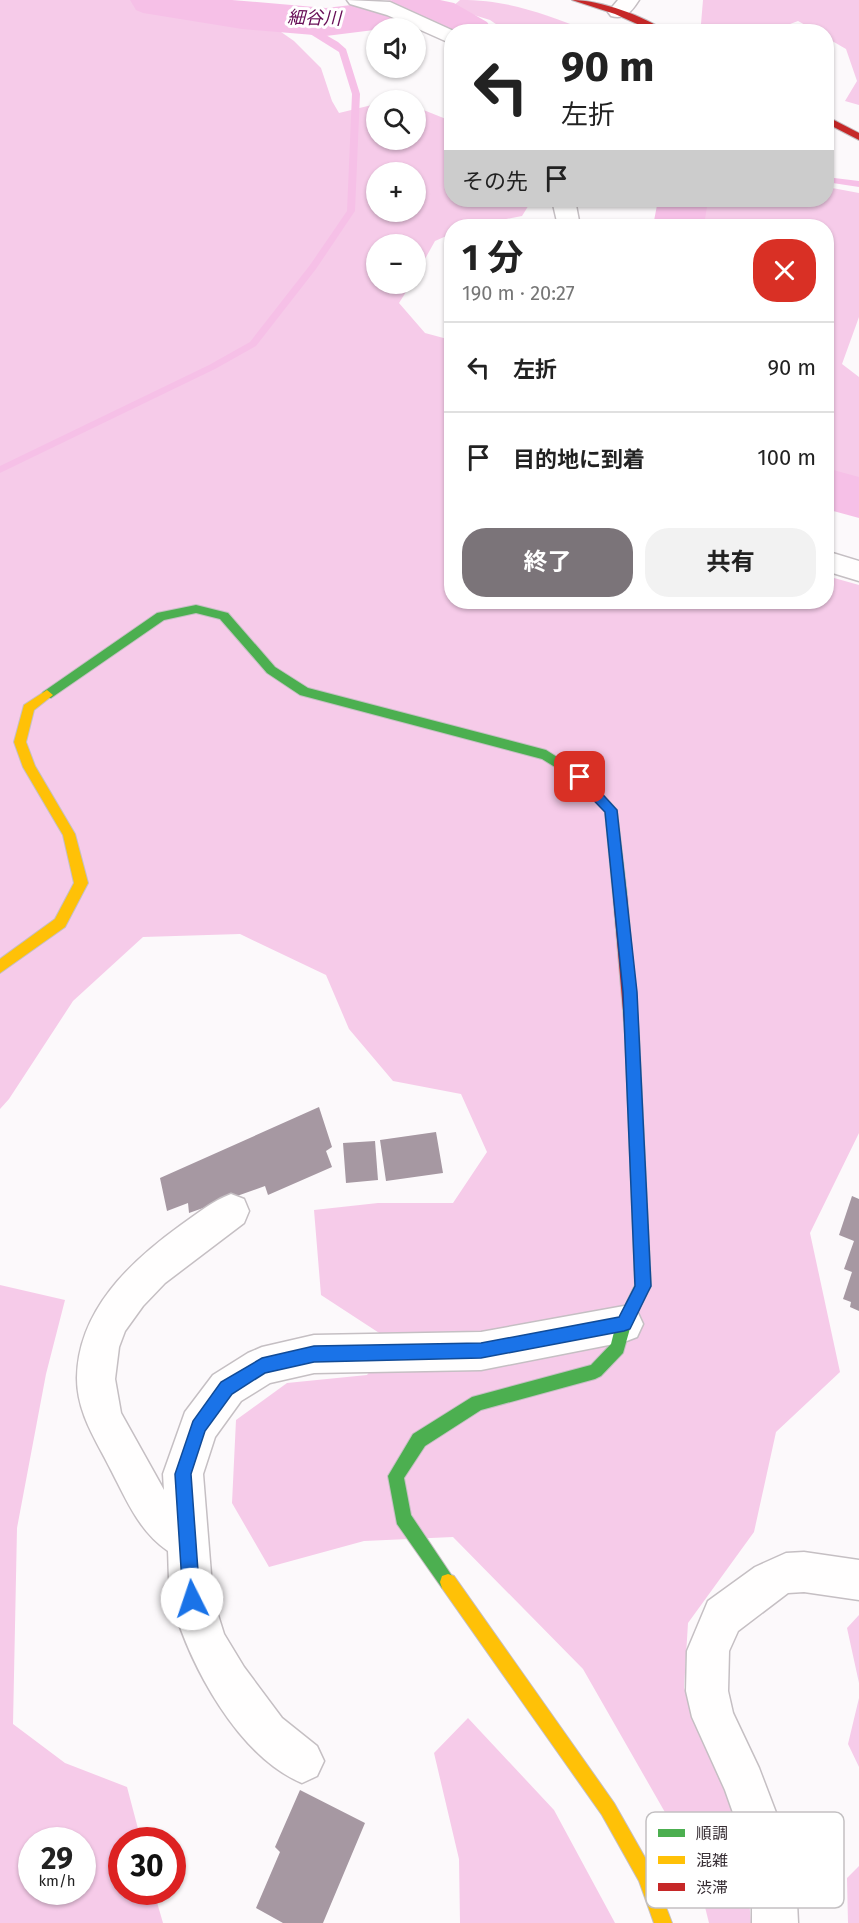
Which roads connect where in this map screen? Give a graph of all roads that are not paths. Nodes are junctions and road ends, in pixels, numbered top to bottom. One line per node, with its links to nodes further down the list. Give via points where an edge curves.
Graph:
1 (357, 0): 5 (street, via 386,6)
2 (576, 0): 3 (street)
3 (624, 6): 4 (street)
4 (651, 24)
5 (444, 33)
6 (834, 122): 7 (street)
7 (859, 136)
8 (834, 563): 9 (street)
9 (859, 571)
10 (0, 967): 12 (street, via 60,923 81,883 69,834 28,767 20,742 28,708 161,616 196,609 224,616 271,670 304,692 546,755 580,777 611,810 630,992 643,1286)
11 (231, 1211): 13 (street, via 164,1259 124,1299 105,1327 96,1358 95,1386 102,1416 155,1514)
12 (624, 1323): 13 (street, via 481,1351 314,1354 262,1366 227,1388 199,1426 183,1474); 17 (street, via 618,1348 595,1371 478,1403 419,1440 396,1476 403,1518 608,1809)
13 (188, 1540): 15 (street, via 192,1599 207,1644 228,1682 267,1733)
14 (859, 1580): 16 (street, via 786,1573 723,1616 708,1651 707,1691 713,1717)
15 (302, 1761)
16 (754, 1812)
17 (646, 1876)
18 (658, 1908): 20 (street)
19 (775, 1908): 21 (street)
20 (663, 1923)
21 (775, 1923)

